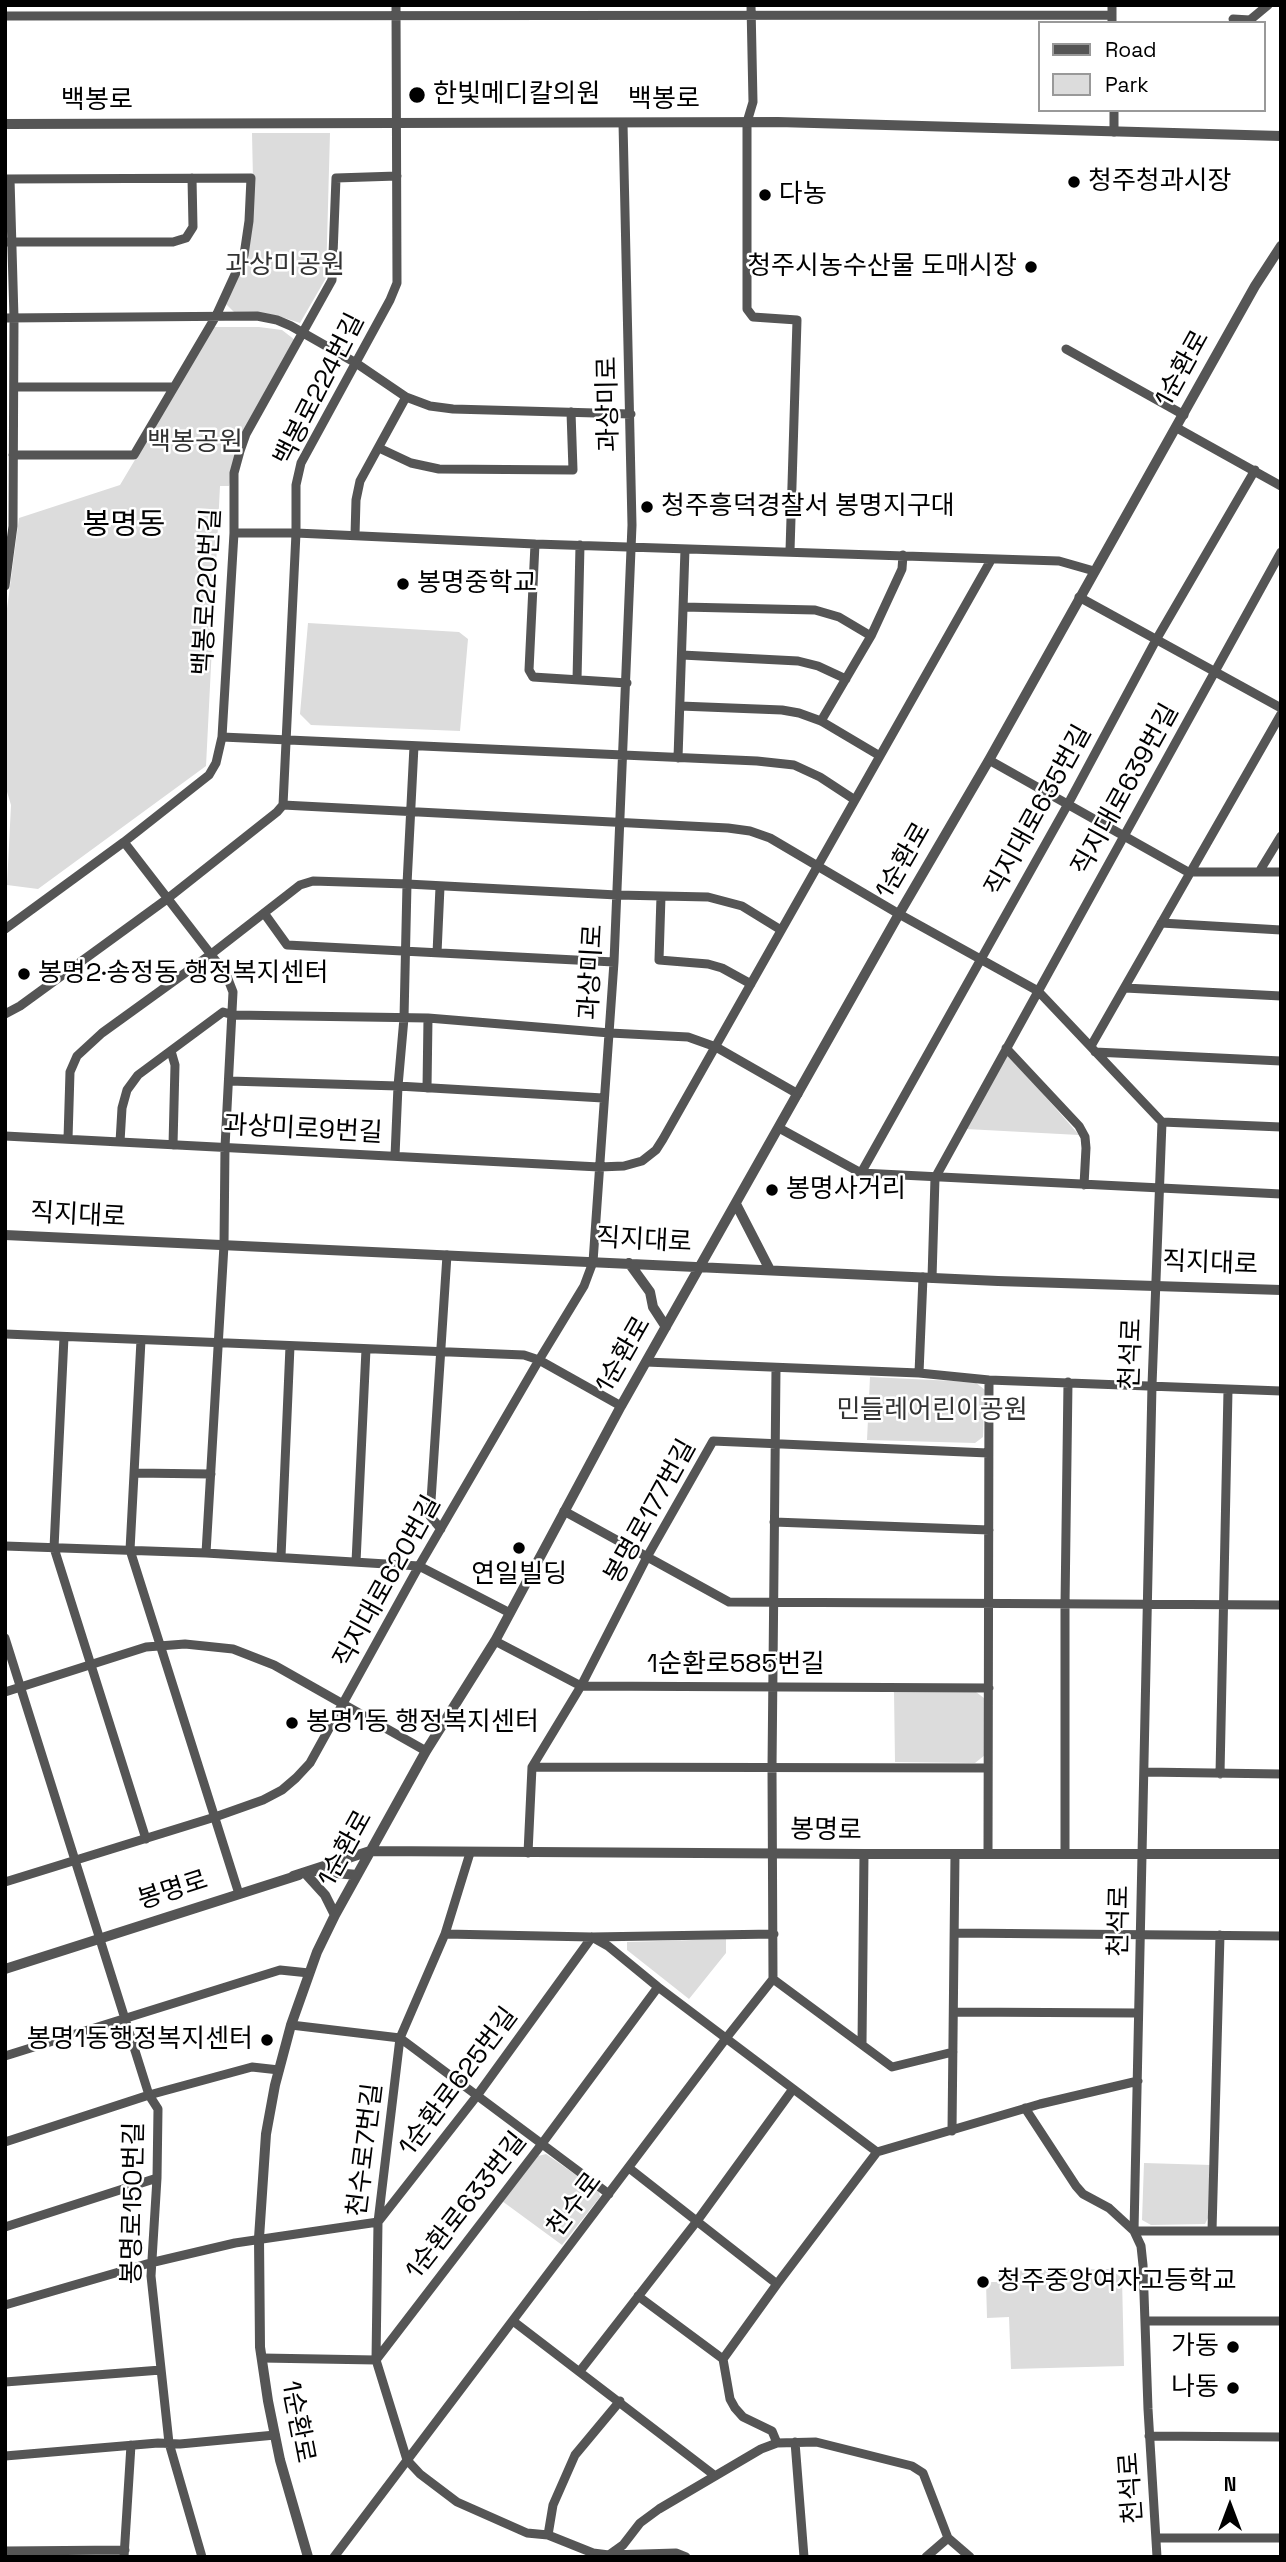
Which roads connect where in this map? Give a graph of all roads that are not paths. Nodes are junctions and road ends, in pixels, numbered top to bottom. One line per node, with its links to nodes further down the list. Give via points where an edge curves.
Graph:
1 (1268, 5): 6 (street, via 1250,20)
2 (396, 10): 3 (street); 5 (street); 11 (street, 백봉로224번길)
3 (751, 10): 4 (street); 8 (street, via 753,102)
4 (1112, 14)
5 (5, 16)
6 (1233, 19)
7 (1114, 112): 12 (street)
8 (747, 122): 9 (street, 백봉로); 12 (street, 백봉로); 43 (street, via 747,309 753,317 797,320)
9 (623, 123): 11 (street, 백봉로); 28 (street, 과상미로)
10 (5, 124): 11 (street, 백봉로)
11 (397, 124): 14 (street, 백봉로224번길)
12 (1114, 132): 13 (street, 백봉로)
13 (1281, 136)
14 (397, 176): 21 (street, 백봉로220번길, via 336,178 332,280); 23 (street, 백봉로224번길, via 397,283)
15 (192, 178): 16 (street); 17 (street, via 192,227 186,238 173,242); 19 (street, via 251,178 244,255)
16 (8, 179): 17 (street)
17 (8, 242): 20 (street)
18 (1281, 246): 29 (street, 1순환로)
19 (216, 316): 20 (street); 21 (street, via 257,316); 25 (street)
20 (9, 318): 24 (street)
21 (304, 333): 23 (street); 36 (street, 백봉로220번길, via 240,450 234,473)
22 (1066, 349): 29 (street)
23 (356, 363): 26 (street); 37 (street, 백봉로224번길, via 301,463)
24 (13, 387): 25 (street); 32 (street)
25 (173, 387): 32 (street, via 134,455)
26 (406, 397): 27 (street, via 453,409); 31 (street)
27 (571, 412): 28 (street); 31 (street, via 573,470 439,469 411,463)
28 (631, 414): 41 (street, 과상미로)
29 (1184, 415): 30 (street, 1순환로)
30 (1177, 428): 33 (street); 47 (street, 1순환로)
31 (379, 448): 38 (street, via 360,481)
32 (13, 455): 35 (street)
33 (1255, 470): 34 (street); 52 (street, 직지대로635번길)
34 (1281, 485)
35 (9, 527): 48 (street)
36 (234, 533): 37 (street); 62 (street, 백봉로220번길)
37 (296, 533): 38 (street); 63 (street, 백봉로224번길)
38 (355, 535): 39 (street)
39 (535, 544): 40 (street); 56 (street, via 529,670 533,677)
40 (580, 545): 41 (street); 56 (street)
41 (631, 546): 42 (street); 57 (street, 과상미로)
42 (685, 549): 43 (street); 50 (street)
43 (790, 551): 45 (street)
44 (1281, 552): 54 (street, 직지대로639번길)
45 (903, 555): 46 (street); 51 (street, via 902,569)
46 (991, 559): 47 (street, via 1059,561); 66 (street, 과상미로9번길)
47 (1094, 571): 49 (street, 1순환로)
48 (5, 586)
49 (1079, 597): 52 (street); 68 (street, 1순환로)
50 (683, 607): 51 (street, via 816,610 839,617); 53 (street)
51 (871, 636): 55 (street)
52 (1156, 640): 54 (street); 70 (street, 직지대로635번길)
53 (681, 655): 55 (street, via 798,661); 58 (street)
54 (1216, 673): 59 (street); 75 (street, 직지대로639번길)
55 (846, 679): 61 (street)
56 (576, 680): 57 (street)
57 (627, 683): 65 (street, 과상미로)
58 (680, 706): 61 (street, via 782,710); 67 (street)
59 (1281, 708)
60 (1281, 714): 78 (street)
61 (821, 721): 66 (street)
62 (222, 737): 63 (street); 76 (street, 백봉로220번길, via 209,775)
63 (286, 740): 64 (street); 71 (street, 백봉로224번길)
64 (414, 746): 65 (street); 72 (street)
65 (624, 755): 67 (street); 73 (street, 과상미로)
66 (880, 756): 69 (street, 과상미로9번길)
67 (678, 758): 69 (street, via 794,765)
68 (989, 760): 70 (street); 87 (street, 1순환로)
69 (855, 800): 77 (street, 과상미로9번길)
70 (1068, 804): 75 (street); 95 (street, 직지대로635번길)
71 (283, 805): 72 (street); 85 (street)
72 (411, 812): 73 (street); 81 (street)
73 (622, 823): 77 (street, via 750,831); 83 (street, 과상미로)
74 (1281, 836): 79 (street)
75 (1124, 837): 78 (street); 99 (street, 직지대로639번길)
76 (124, 842): 85 (street); 89 (street, 백봉로220번길)
77 (818, 866): 87 (street); 90 (street, 과상미로9번길)
78 (1188, 872): 79 (street); 88 (street)
79 (1259, 872): 80 (street)
80 (1281, 872)
81 (407, 884): 82 (street); 86 (street, via 313,881 300,885); 92 (street)
82 (440, 887): 83 (street); 93 (street)
83 (618, 895): 84 (street); 96 (street, 과상미로)
84 (661, 896): 90 (street, via 725,900); 97 (street, via 659,960 708,964)
85 (167, 899): 94 (street); 101 (street)
86 (264, 913): 92 (street, via 287,945); 94 (street)
87 (899, 914): 95 (street); 114 (street, 1순환로)
88 (1161, 923): 91 (street); 98 (street)
89 (5, 929)
90 (781, 929): 97 (street, 과상미로9번길)
91 (1277, 930)
92 (405, 950): 93 (street); 103 (street)
93 (437, 953): 96 (street)
94 (210, 955): 102 (street, via 226,974 233,992); 120 (street, via 77,1056 70,1072)
95 (981, 958): 99 (street); 126 (street, 직지대로635번길)
96 (614, 962): 105 (street, 과상미로)
97 (751, 984): 106 (street, 과상미로9번길)
98 (1125, 988): 100 (street); 108 (street)
99 (1038, 992): 107 (street, 직지대로639번길); 108 (street)
100 (1281, 996)
101 (5, 1014)
102 (233, 1015): 103 (street); 109 (street, via 223,1012); 111 (street)
103 (404, 1018): 104 (street); 112 (street)
104 (428, 1018): 105 (street); 113 (street)
105 (610, 1033): 106 (street, via 688,1037); 115 (street, 과상미로)
106 (716, 1047): 114 (street); 125 (street, 과상미로9번길, via 656,1150 642,1161)
107 (1006, 1048): 127 (street, 직지대로639번길); 128 (street, via 1079,1126 1084,1137)
108 (1093, 1049): 110 (street); 116 (street)
109 (171, 1051): 121 (street, via 138,1075 127,1090); 122 (street, via 175,1065)
110 (1281, 1061)
111 (229, 1081): 112 (street); 123 (street)
112 (398, 1086): 113 (street); 124 (street)
113 (427, 1088): 115 (street)
114 (798, 1094): 118 (street, 1순환로)
115 (603, 1098): 125 (street, 과상미로)
116 (1162, 1122): 117 (street); 129 (street, 천석로)
117 (1281, 1127)
118 (779, 1128): 126 (street); 131 (street, 1순환로)
119 (5, 1136): 120 (street, 과상미로9번길)
120 (68, 1139): 121 (street, 과상미로9번길)
121 (120, 1142): 122 (street, 과상미로9번길)
122 (173, 1145): 123 (street, 과상미로9번길)
123 (225, 1147): 124 (street, 과상미로9번길); 133 (street)
124 (395, 1156): 125 (street, 과상미로9번길)
125 (599, 1167): 135 (street, 과상미로)
126 (861, 1173): 127 (street)
127 (935, 1178): 128 (street); 139 (street, 직지대로639번길)
128 (1084, 1185): 129 (street)
129 (1158, 1188): 130 (street); 140 (street, 천석로)
130 (1281, 1194)
131 (736, 1204): 137 (street, 1순환로); 138 (street)
132 (5, 1235): 133 (street, 직지대로)
133 (225, 1245): 134 (street, 직지대로); 146 (street)
134 (447, 1255): 135 (street, 직지대로); 149 (street)
135 (593, 1262): 136 (street, 직지대로); 150 (street, 직지대로620번길, via 584,1286)
136 (628, 1263): 137 (street, 직지대로); 142 (street, via 650,1292 653,1307)
137 (700, 1266): 138 (street, 직지대로); 142 (street, 1순환로)
138 (770, 1270): 139 (street, 직지대로)
139 (927, 1278): 140 (street, 직지대로); 153 (street, 직지대로639번길)
140 (1156, 1284): 141 (street, 직지대로); 156 (street, 천석로)
141 (1281, 1290)
142 (666, 1327): 151 (street, 1순환로)
143 (5, 1334): 144 (street)
144 (64, 1337): 145 (street); 169 (street)
145 (141, 1340): 146 (street); 162 (street)
146 (219, 1343): 147 (street); 163 (street)
147 (290, 1346): 148 (street); 172 (street)
148 (366, 1349): 149 (street); 174 (street)
149 (439, 1352): 150 (street, via 524,1355); 166 (street, via 430,1516)
150 (539, 1360): 159 (street); 166 (street, 직지대로620번길)
151 (646, 1362): 152 (street); 159 (street, 1순환로)
152 (776, 1368): 153 (street); 160 (street)
153 (919, 1373): 154 (street)
154 (989, 1380): 155 (street); 161 (street)
155 (1068, 1382): 156 (street); 178 (street)
156 (1152, 1385): 157 (street); 179 (street, 천석로)
157 (1228, 1390): 158 (street); 180 (street)
158 (1281, 1391)
159 (621, 1406): 164 (street, 1순환로)
160 (776, 1444): 161 (street, 봉명로177번길); 165 (street); 173 (street, 봉명로177번길, via 713,1441)
161 (988, 1453): 167 (street)
162 (134, 1473): 163 (street); 170 (street)
163 (211, 1475): 171 (street)
164 (564, 1511): 173 (street); 182 (street, 1순환로)
165 (774, 1522): 167 (street); 176 (street)
166 (441, 1529): 175 (street, 직지대로620번길)
167 (989, 1530): 177 (street)
168 (5, 1546): 169 (street)
169 (54, 1548): 170 (street); 186 (street)
170 (130, 1550): 171 (street); 185 (street)
171 (206, 1553): 172 (street)
172 (281, 1557): 174 (street)
173 (647, 1557): 176 (street, via 729,1602); 187 (street, 봉명로177번길)
174 (356, 1562): 175 (street)
175 (419, 1566): 182 (street); 192 (street, 직지대로620번길)
176 (773, 1603): 177 (street); 188 (street)
177 (990, 1605): 178 (street); 190 (street)
178 (1065, 1605): 179 (street); 209 (street)
179 (1149, 1605): 180 (street); 197 (street, 천석로)
180 (1225, 1605): 181 (street); 198 (street)
181 (1281, 1605)
182 (510, 1613): 184 (street, 1순환로)
183 (5, 1638): 189 (street, 봉명로150번길)
184 (495, 1641): 187 (street, 1순환로585번길); 193 (street, 1순환로)
185 (160, 1647): 186 (street); 192 (street, via 185,1644 253,1655); 200 (street)
186 (90, 1665): 189 (street); 201 (street)
187 (581, 1686): 188 (street, 1순환로585번길); 194 (street, 봉명로177번길)
188 (773, 1686): 190 (street, 1순환로585번길); 195 (street)
189 (21, 1688): 191 (street); 212 (street, 봉명로150번길)
190 (989, 1688): 196 (street)
191 (5, 1692)
192 (344, 1704): 193 (street); 200 (street, 직지대로620번길, via 296,1779 263,1800)
193 (426, 1751): 202 (street, 1순환로)
194 (533, 1767): 195 (street); 204 (street, 봉명로177번길)
195 (772, 1768): 196 (street); 205 (street)
196 (988, 1768): 208 (street)
197 (1144, 1772): 198 (street); 211 (street, 천석로)
198 (1220, 1774): 199 (street)
199 (1281, 1774)
200 (215, 1817): 201 (street, 직지대로620번길); 217 (street)
201 (146, 1839): 212 (street, 직지대로620번길)
202 (370, 1851): 203 (street, 봉명로); 214 (street, 1순환로); 215 (street, 봉명로)
203 (470, 1853): 204 (street, 봉명로); 220 (street, 천수로7번길)
204 (528, 1853): 205 (street, 봉명로)
205 (772, 1853): 206 (street, 봉명로); 221 (street)
206 (864, 1854): 207 (street, 봉명로); 237 (street)
207 (955, 1854): 208 (street, 봉명로); 219 (street)
208 (988, 1854): 209 (street, 봉명로)
209 (1065, 1854): 211 (street, 봉명로)
210 (1281, 1854): 211 (street, 봉명로)
211 (1142, 1855): 222 (street, 천석로)
212 (75, 1860): 216 (street, 직지대로620번길); 226 (street, 봉명로150번길)
213 (305, 1873): 214 (street, 봉명로); 215 (street, 봉명로); 218 (street, via 328,1899)
214 (357, 1875): 218 (street, 1순환로)
215 (293, 1876): 217 (street, 봉명로)
216 (5, 1882)
217 (239, 1894): 226 (street, 봉명로)
218 (335, 1915): 228 (street, 1순환로)
219 (956, 1933): 222 (street); 231 (street)
220 (445, 1934): 225 (street); 236 (street, 천수로7번길)
221 (774, 1934): 225 (street); 229 (street)
222 (1140, 1934): 223 (street); 232 (street, 천석로)
223 (1220, 1935): 224 (street); 257 (street)
224 (1281, 1936)
225 (592, 1937): 230 (street); 244 (street, 1순환로625번길)
226 (101, 1938): 227 (street, 봉명로); 233 (street, 봉명로150번길)
227 (5, 1969)
228 (309, 1973): 233 (street, via 280,1970); 234 (street, 1순환로)
229 (773, 1979): 235 (street, 천수로); 237 (street)
230 (658, 1987): 235 (street); 248 (street, 1순환로633번길)
231 (954, 2012): 232 (street); 238 (street)
232 (1138, 2013): 241 (street, 천석로)
233 (125, 2018): 239 (street); 243 (street, 봉명로150번길)
234 (290, 2025): 236 (street); 240 (street, 1순환로)
235 (727, 2037): 242 (street); 250 (street, 천수로)
236 (400, 2038): 244 (street); 254 (street, 천수로7번길)
237 (862, 2044): 238 (street, via 892,2067)
238 (953, 2052): 246 (street)
239 (5, 2056)
240 (279, 2070): 243 (street, via 252,2067); 259 (street, 1순환로, via 266,2134)
241 (1138, 2081): 245 (street); 256 (street, 천석로)
242 (793, 2089): 249 (street); 253 (street)
243 (149, 2095): 247 (street); 251 (street, 봉명로150번길, via 158,2109)
244 (477, 2097): 248 (street); 254 (street, 1순환로625번길)
245 (1025, 2108): 246 (street); 256 (street, via 1083,2194 1109,2208)
246 (952, 2131): 249 (street)
247 (5, 2142)
248 (541, 2145): 252 (street); 269 (street, 1순환로633번길)
249 (877, 2152): 261 (street)
250 (629, 2168): 252 (street, 천수로); 253 (street)
251 (157, 2178): 255 (street); 260 (street, 봉명로150번길)
252 (609, 2193): 264 (street, 천수로)
253 (697, 2221): 261 (street); 262 (street)
254 (378, 2222): 259 (street); 269 (street, 천수로7번길)
255 (5, 2227)
256 (1134, 2231): 257 (street); 265 (street, 천석로, via 1143,2265)
257 (1212, 2231): 258 (street)
258 (1281, 2231)
259 (258, 2238): 260 (street); 267 (street, 1순환로)
260 (150, 2263): 263 (street); 270 (street, 봉명로150번길)
261 (777, 2284): 268 (street)
262 (638, 2296): 268 (street); 271 (street)
263 (5, 2305)
264 (513, 2321): 271 (street); 282 (street, 천수로)
265 (1146, 2321): 266 (street); 275 (street, 천석로)
266 (1281, 2321)
267 (262, 2358): 269 (street); 274 (street, 1순환로)
268 (723, 2359): 279 (street, via 735,2408 772,2431)
269 (376, 2360): 282 (street, 천수로7번길)
270 (161, 2370): 272 (street); 278 (street, 봉명로150번길)
271 (580, 2371): 273 (street)
272 (5, 2382)
273 (620, 2402): 283 (street); 284 (street, via 575,2455 553,2505)
274 (275, 2435): 278 (street); 292 (street, 1순환로)
275 (1149, 2436): 276 (street); 286 (street, 천석로)
276 (1281, 2437)
277 (795, 2442): 279 (street); 285 (street, via 816,2442 912,2466 923,2473); 295 (street)
278 (169, 2443): 280 (street); 291 (street, 봉명로150번길)
279 (777, 2443): 283 (street)
280 (131, 2445): 281 (street); 289 (street)
281 (5, 2456)
282 (407, 2460): 284 (street, via 457,2502 527,2533); 293 (street, 천수로)
283 (714, 2475): 290 (street, via 640,2523)
284 (548, 2535): 290 (street)
285 (948, 2538): 296 (street); 297 (street)
286 (1156, 2538): 287 (street); 298 (street, 천석로)
287 (1281, 2538)
288 (5, 2551): 289 (street)
289 (125, 2553)
290 (609, 2556): 294 (street, via 676,2553)
291 (202, 2557)
292 (308, 2557)
293 (334, 2557)
294 (686, 2557)
295 (804, 2557)
296 (926, 2557)
297 (970, 2557)
298 (1157, 2557)

